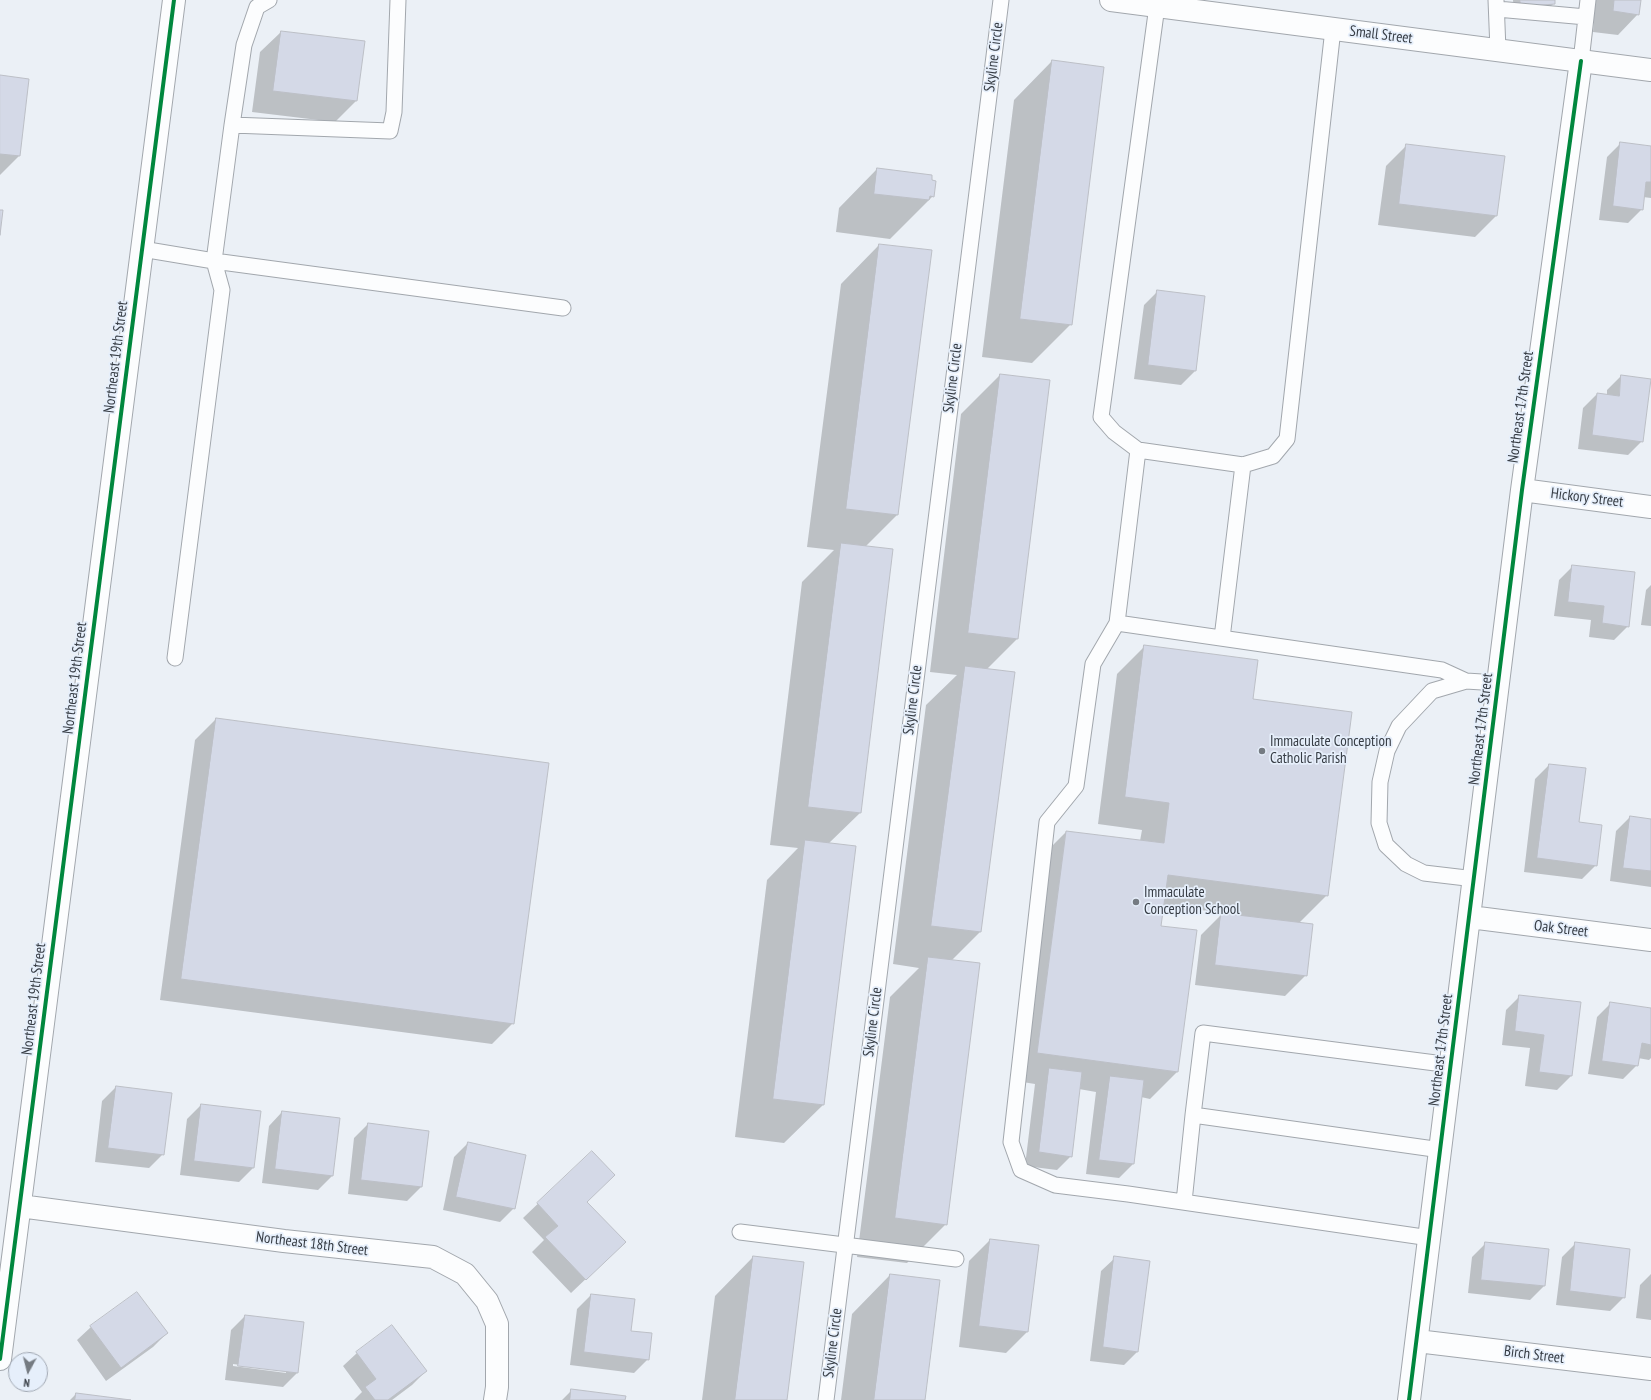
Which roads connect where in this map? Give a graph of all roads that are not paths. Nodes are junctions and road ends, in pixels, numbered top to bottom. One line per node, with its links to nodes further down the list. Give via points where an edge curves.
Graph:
1 (174, 0): 15 (street, Northeast 19th Street)
2 (269, 0): 14 (lane, via 257,7 244,44)
3 (398, 0): 14 (lane, via 394,112 390,131)
4 (1001, 0): 37 (lane, Skyline Circle)
5 (1111, 0): 8 (street, Small Street)
6 (1588, 0): 9 (lane)
7 (1497, 5): 9 (lane); 11 (lane)
8 (1157, 6): 10 (street, Small Street); 18 (lane, via 1101,416 1114,432)
9 (1586, 17): 12 (lane)
10 (1333, 29): 11 (street, Small Street); 19 (lane, via 1287,439 1273,456)
11 (1498, 50): 12 (street, Small Street)
12 (1581, 61): 13 (street, Small Street); 20 (street, Northeast 17th Street)
13 (1651, 70)
14 (232, 126): 16 (lane)
15 (142, 248): 16 (lane); 34 (street, Northeast 19th Street)
16 (214, 260): 17 (lane); 24 (lane, via 222,290)
17 (562, 308)
18 (1138, 450): 19 (lane); 22 (lane)
19 (1243, 465): 23 (lane)
20 (1522, 490): 21 (street, Hickory Street); 26 (street, Northeast 17th Street)
21 (1651, 507)
22 (1117, 623): 23 (lane); 33 (lane, via 1093,664 1076,786 1047,822 1011,1142 1020,1170 1055,1185)
23 (1222, 638): 25 (lane, via 1442,670)
24 (175, 658)
25 (1466, 681): 26 (lane); 27 (lane, via 1432,691 1399,726 1387,751 1380,782 1379,823 1386,845 1406,864 1424,873)
26 (1498, 683): 27 (street, Northeast 17th Street)
27 (1475, 879): 28 (street, Northeast 17th Street)
28 (1470, 917): 29 (street, Oak Street); 30 (street, Northeast 17th Street)
29 (1651, 940)
30 (1452, 1065): 31 (lane, via 1203,1033); 32 (street, Northeast 17th Street)
31 (1194, 1115): 32 (lane); 33 (lane)
32 (1441, 1150): 36 (street, Northeast 17th Street)
33 (1184, 1202): 36 (lane)
34 (20, 1206): 40 (street, Northeast 19th Street); 42 (street, Northeast 18th Street, via 284,1241 433,1257 465,1274 487,1301 497,1324)
35 (740, 1232): 37 (lane)
36 (1430, 1238): 39 (street, Northeast 17th Street)
37 (846, 1244): 38 (lane); 43 (lane, Skyline Circle)
38 (956, 1259)
39 (1417, 1341): 41 (street, Birch Street); 44 (street, Northeast 17th Street)
40 (0, 1359)
41 (1651, 1370)
42 (495, 1400)
43 (826, 1400)
44 (1409, 1400)

